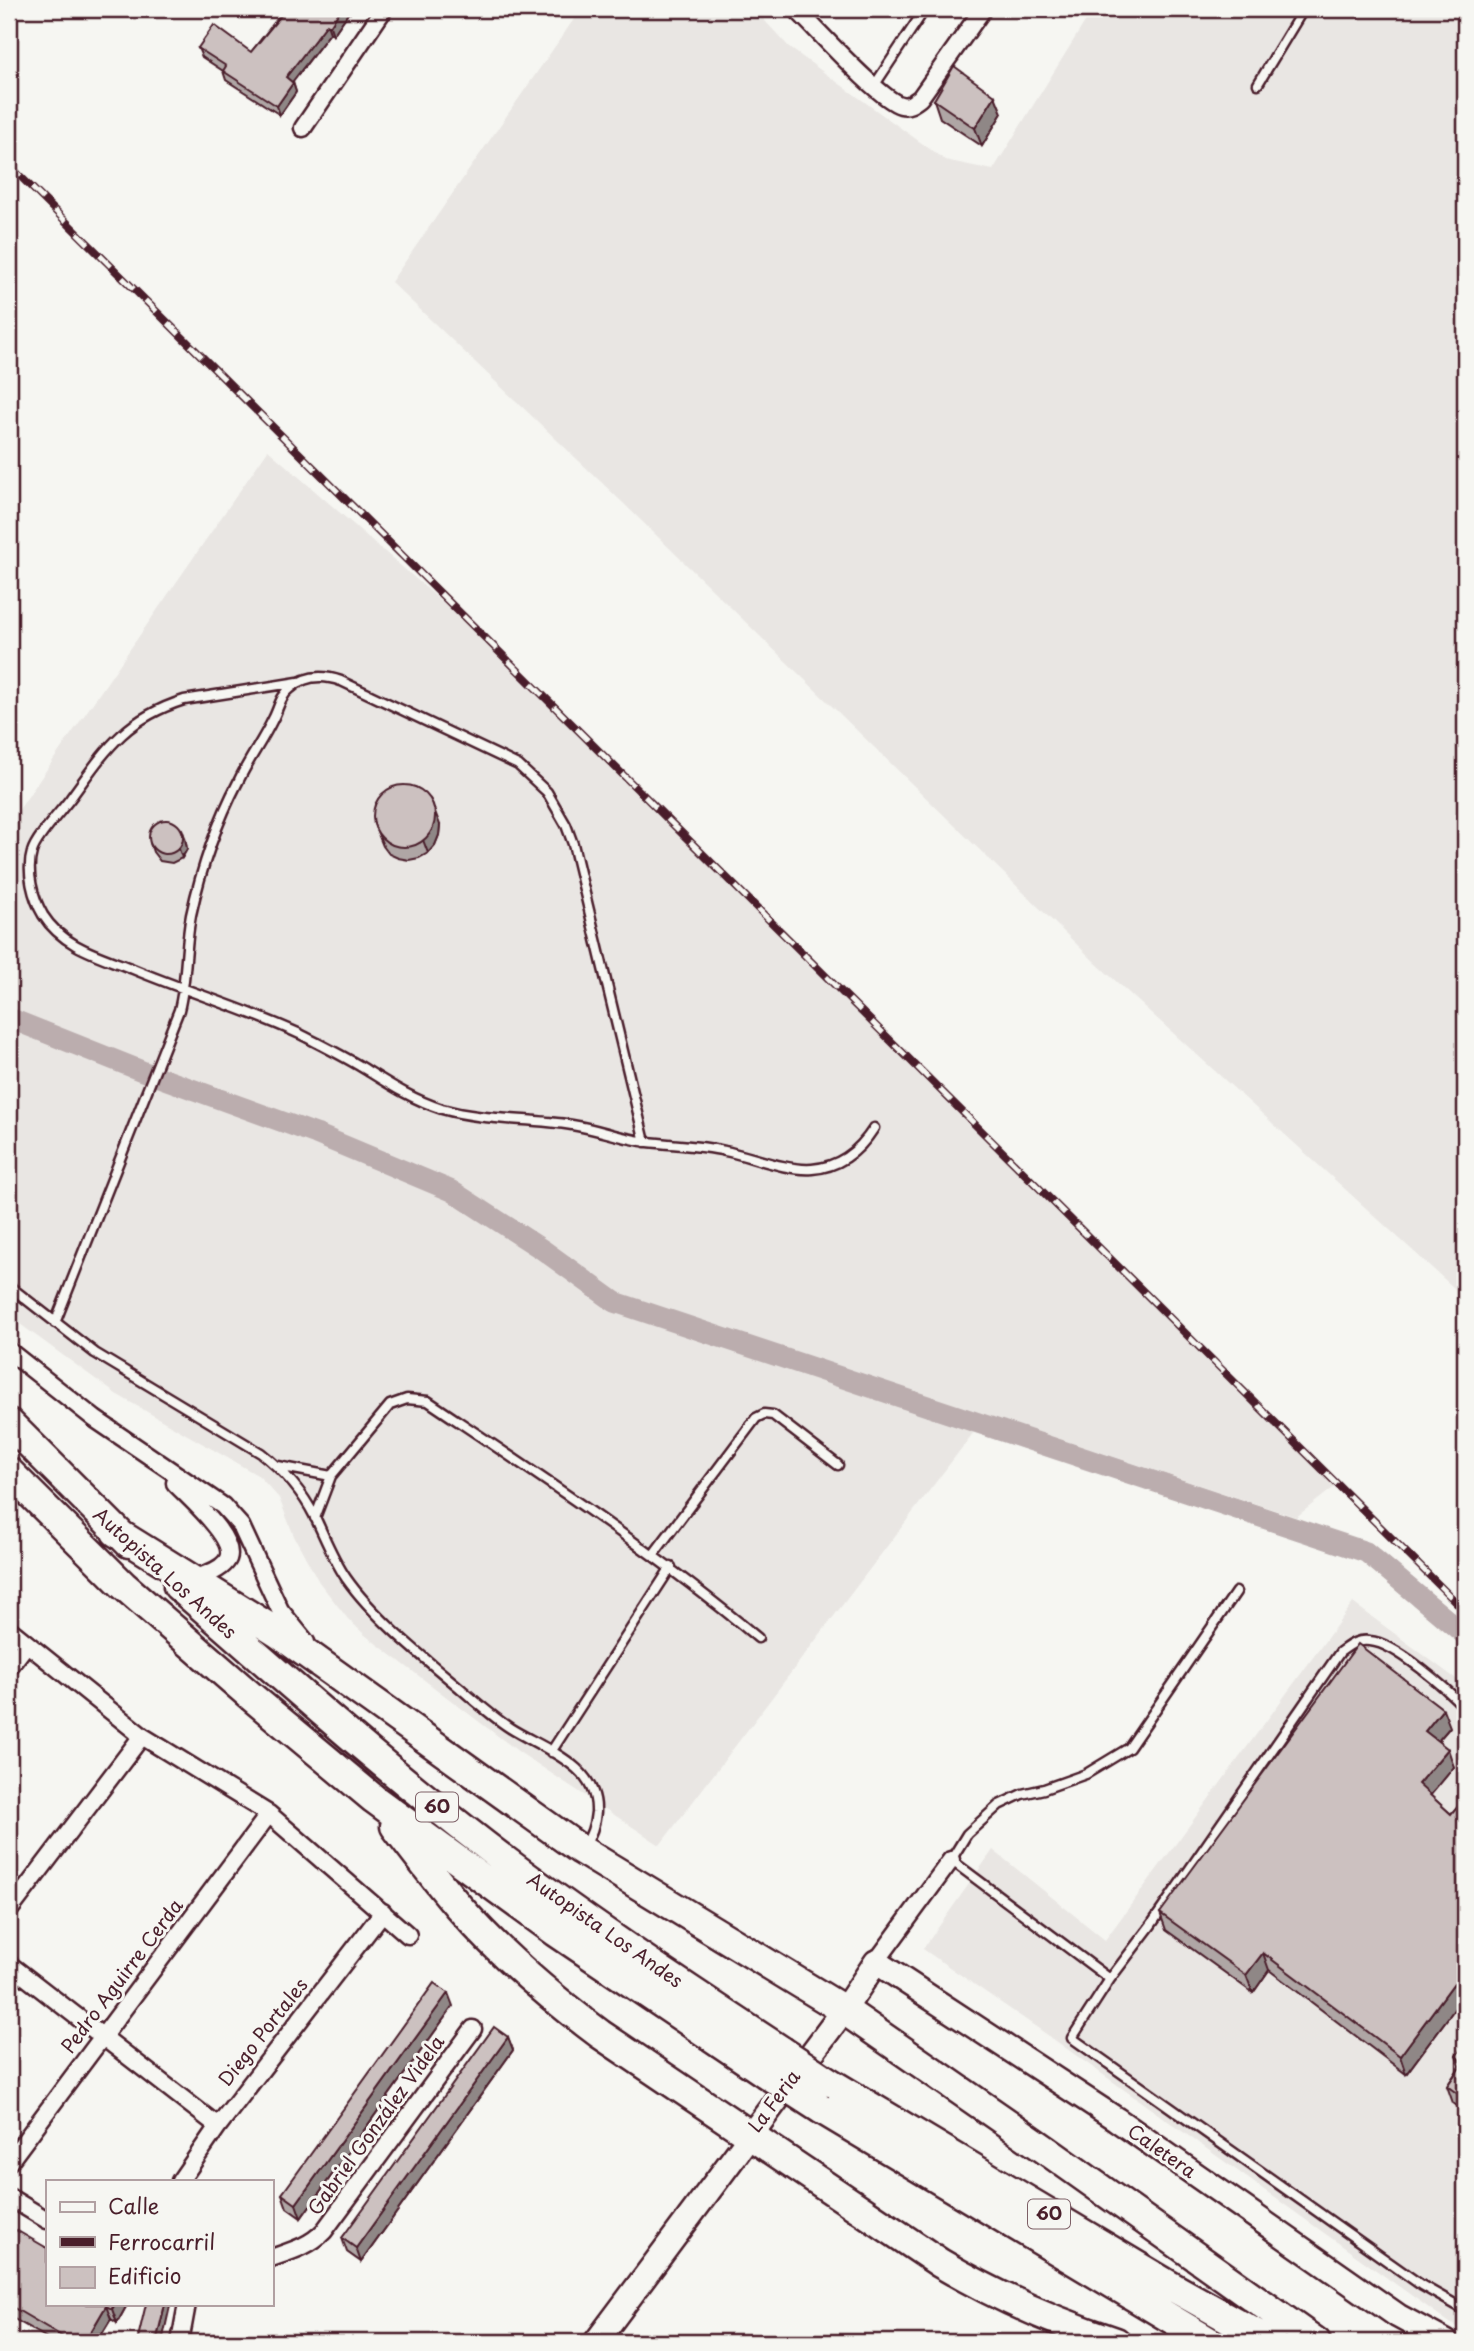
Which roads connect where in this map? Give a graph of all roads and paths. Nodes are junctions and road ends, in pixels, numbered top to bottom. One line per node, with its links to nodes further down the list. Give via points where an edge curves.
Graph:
1 (384, 9): 8 (street)
2 (796, 9): 7 (street)
3 (925, 9): 7 (lane)
4 (983, 9): 7 (street, via 912,105 891,101)
5 (1307, 9): 6 (lane)
6 (1258, 84)
7 (874, 86)
8 (303, 128)
9 (301, 681): 10 (lane, via 281,700 238,781 210,849 186,946); 10 (lane, via 184,700 138,721 109,746 32,850 33,892 54,929 77,947); 12 (lane, via 321,677 341,681 519,765 547,792 573,844)
10 (184, 990): 12 (lane, via 297,1033 404,1094 443,1109 576,1125); 14 (lane)
11 (874, 1128): 12 (lane, via 849,1156 813,1169 721,1150)
12 (645, 1142)
13 (9, 1286): 14 (lane)
14 (55, 1323): 19 (lane, via 95,1353)
15 (9, 1351): 17 (street)
16 (9, 1423): 23 (highway, Autopista Los Andes / 60)
17 (147, 1454): 26 (street, via 210,1519 229,1548 226,1562 215,1571); 31 (street, via 236,1517 280,1610)
18 (838, 1465): 24 (lane, via 773,1415 764,1414 756,1418)
19 (278, 1466): 21 (lane); 22 (lane)
20 (9, 1472): 36 (highway, Autopista Los Andes / 60, via 123,1585)
21 (331, 1476): 22 (lane); 24 (lane, via 390,1405 421,1399)
22 (315, 1518): 35 (lane, via 334,1559 363,1599 474,1700)
23 (116, 1532): 26 (highway); 49 (highway, Autopista Los Andes / 60, bridge, via 345,1732 486,1846 782,2051)
24 (653, 1555): 25 (lane)
25 (671, 1567): 29 (lane); 35 (lane)
26 (192, 1578): 31 (highway)
27 (1236, 1592): 39 (lane, via 1129,1748 1086,1774 999,1805 967,1833)
28 (9, 1629): 30 (street)
29 (758, 1638)
30 (26, 1645): 32 (street); 34 (street)
31 (322, 1664): 38 (highway)
32 (9, 1667)
33 (1465, 1707): 45 (lane, via 1388,1645 1354,1642 1340,1652)
34 (142, 1736): 37 (street); 40 (street)
35 (551, 1752): 38 (lane, via 578,1770 594,1796 593,1830)
36 (374, 1799): 49 (highway, Autopista Los Andes / 60, bridge, via 556,1932 765,2073); 51 (highway, via 460,1908 523,1972 600,2034)
37 (269, 1814): 41 (street); 48 (street, Pedro Aguirre Cerda)
38 (581, 1850): 46 (highway)
39 (951, 1860): 43 (street, La Feria); 45 (lane)
40 (9, 1911)
41 (383, 1912): 42 (street); 50 (street, Diego Portales)
42 (408, 1935)
43 (876, 1962): 46 (main road, La Feria); 65 (main road, Caletera, via 1116,2119 1398,2316)
44 (9, 1964): 48 (street)
45 (1110, 1979): 58 (lane, via 1072,2038 1421,2285)
46 (844, 2010): 51 (main road, La Feria); 64 (highway)
47 (472, 2029): 56 (street, Gabriel González Videla, via 324,2231 303,2247)
48 (104, 2037): 50 (street); 52 (street, Pedro Aguirre Cerda)
49 (825, 2095): 62 (highway, Autopista Los Andes / 60); 63 (highway, Autopista Los Andes / 60)
50 (218, 2126): 53 (street, Diego Portales)
51 (750, 2134): 60 (main road, La Feria); 61 (highway, via 973,2283 1043,2316)
52 (9, 2162)
53 (181, 2180)
54 (9, 2197): 55 (street)
55 (46, 2219)
56 (273, 2257)
57 (187, 2306): 59 (street)
58 (1465, 2310)
59 (180, 2342)
60 (596, 2342)
61 (1116, 2342)
62 (1210, 2342)
63 (1270, 2342)
64 (1316, 2342)
65 (1446, 2342)

